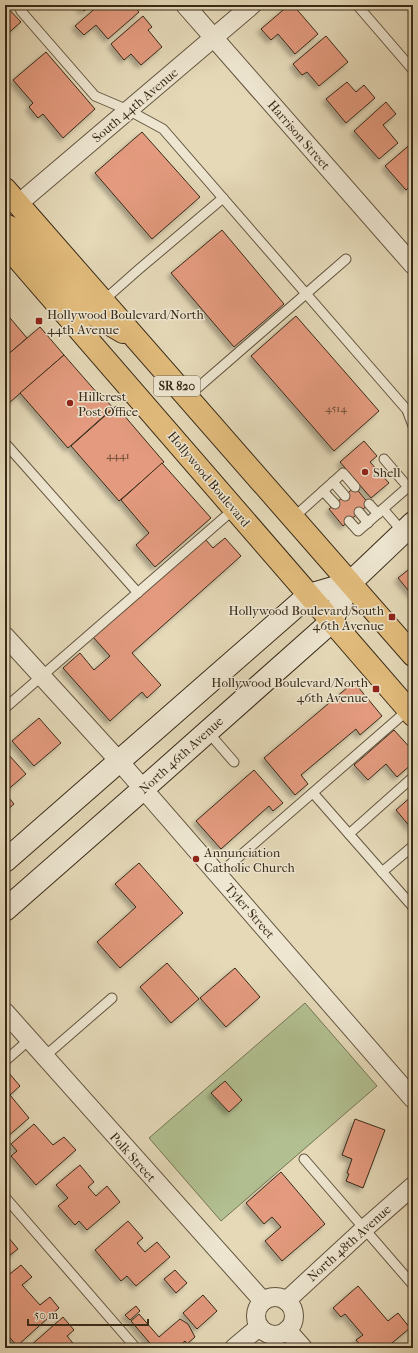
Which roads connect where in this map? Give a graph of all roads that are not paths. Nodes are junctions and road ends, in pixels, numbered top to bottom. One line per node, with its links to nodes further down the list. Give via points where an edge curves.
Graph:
1 (19, 5): 7 (lane, via 21,11 95,96)
2 (185, 5): 5 (street, Harrison Street)
3 (252, 5): 5 (street, South 44th Avenue)
4 (357, 5): 6 (lane)
5 (214, 38): 7 (street, South 44th Avenue); 13 (street, Harrison Street)
6 (413, 70)
7 (128, 110): 8 (lane, via 163,129); 9 (street, South 44th Avenue)
8 (223, 198): 14 (lane); 15 (lane)
9 (9, 199): 15 (highway, SR 820)
10 (5, 225): 16 (highway, via 21,232 96,316)
11 (5, 244): 27 (highway, Hollywood Boulevard / SR 820)
12 (346, 259): 14 (lane)
13 (413, 265)
14 (306, 294): 17 (lane); 18 (lane, via 406,410)
15 (103, 301): 16 (highway, SR 820)
16 (138, 340): 17 (highway, SR 820)
17 (187, 397): 30 (highway, SR 820)
18 (413, 426)
19 (5, 443): 35 (lane)
20 (384, 459): 29 (lane, via 408,487)
21 (333, 482): 22 (lane, via 343,473); 23 (lane); 24 (lane)
22 (355, 487)
23 (323, 491): 25 (lane); 30 (lane)
24 (345, 496)
25 (335, 504)
26 (370, 504): 29 (lane)
27 (234, 508): 35 (lane); 36 (highway, Hollywood Boulevard / SR 820)
28 (359, 512): 32 (lane)
29 (381, 512): 32 (lane); 33 (lane)
30 (293, 518): 34 (highway, SR 820)
31 (349, 521): 32 (lane, via 358,531)
32 (368, 523)
33 (408, 528): 34 (street)
34 (350, 583): 36 (street); 37 (street, North 46th Avenue); 39 (highway, SR 820)
35 (138, 593): 40 (lane)
36 (309, 595): 37 (highway, Hollywood Boulevard / SR 820); 44 (street)
37 (331, 622): 42 (highway, Hollywood Boulevard / SR 820); 43 (street, North 46th Avenue)
38 (5, 636): 40 (street, Tyler Street)
39 (412, 651)
40 (42, 677): 41 (lane); 44 (street, Tyler Street)
41 (5, 708)
42 (411, 713): 48 (lane)
43 (208, 732): 45 (lane); 47 (street, North 46th Avenue)
44 (119, 761): 47 (street, Tyler Street); 51 (street)
45 (234, 762)
46 (413, 777): 49 (lane)
47 (143, 789): 53 (street, Tyler Street); 55 (street, North 46th Avenue)
48 (313, 793): 49 (lane); 53 (lane)
49 (349, 834): 52 (lane)
50 (413, 846): 52 (lane)
51 (5, 861)
52 (382, 872): 54 (lane)
53 (218, 875): 61 (street, Tyler Street)
54 (413, 907)
55 (5, 910)
56 (112, 998): 59 (lane)
57 (5, 1012): 58 (street, Polk Street)
58 (29, 1040): 59 (street, Polk Street); 60 (lane)
59 (44, 1057): 67 (street, Polk Street)
60 (5, 1061)
61 (413, 1099)
62 (304, 1159): 65 (lane)
63 (413, 1186): 65 (street, North 48th Avenue)
64 (5, 1197): 71 (lane)
65 (364, 1229): 66 (lane); 68 (street, North 48th Avenue)
66 (413, 1285)
67 (263, 1301): 68 (street, via 274,1297); 69 (street, via 257,1311)
68 (286, 1301): 70 (street, via 293,1315 291,1326)
69 (259, 1327): 70 (street, via 269,1334 282,1334); 72 (street)
70 (287, 1330): 73 (street)
71 (136, 1348)
72 (234, 1348)
73 (303, 1348)

